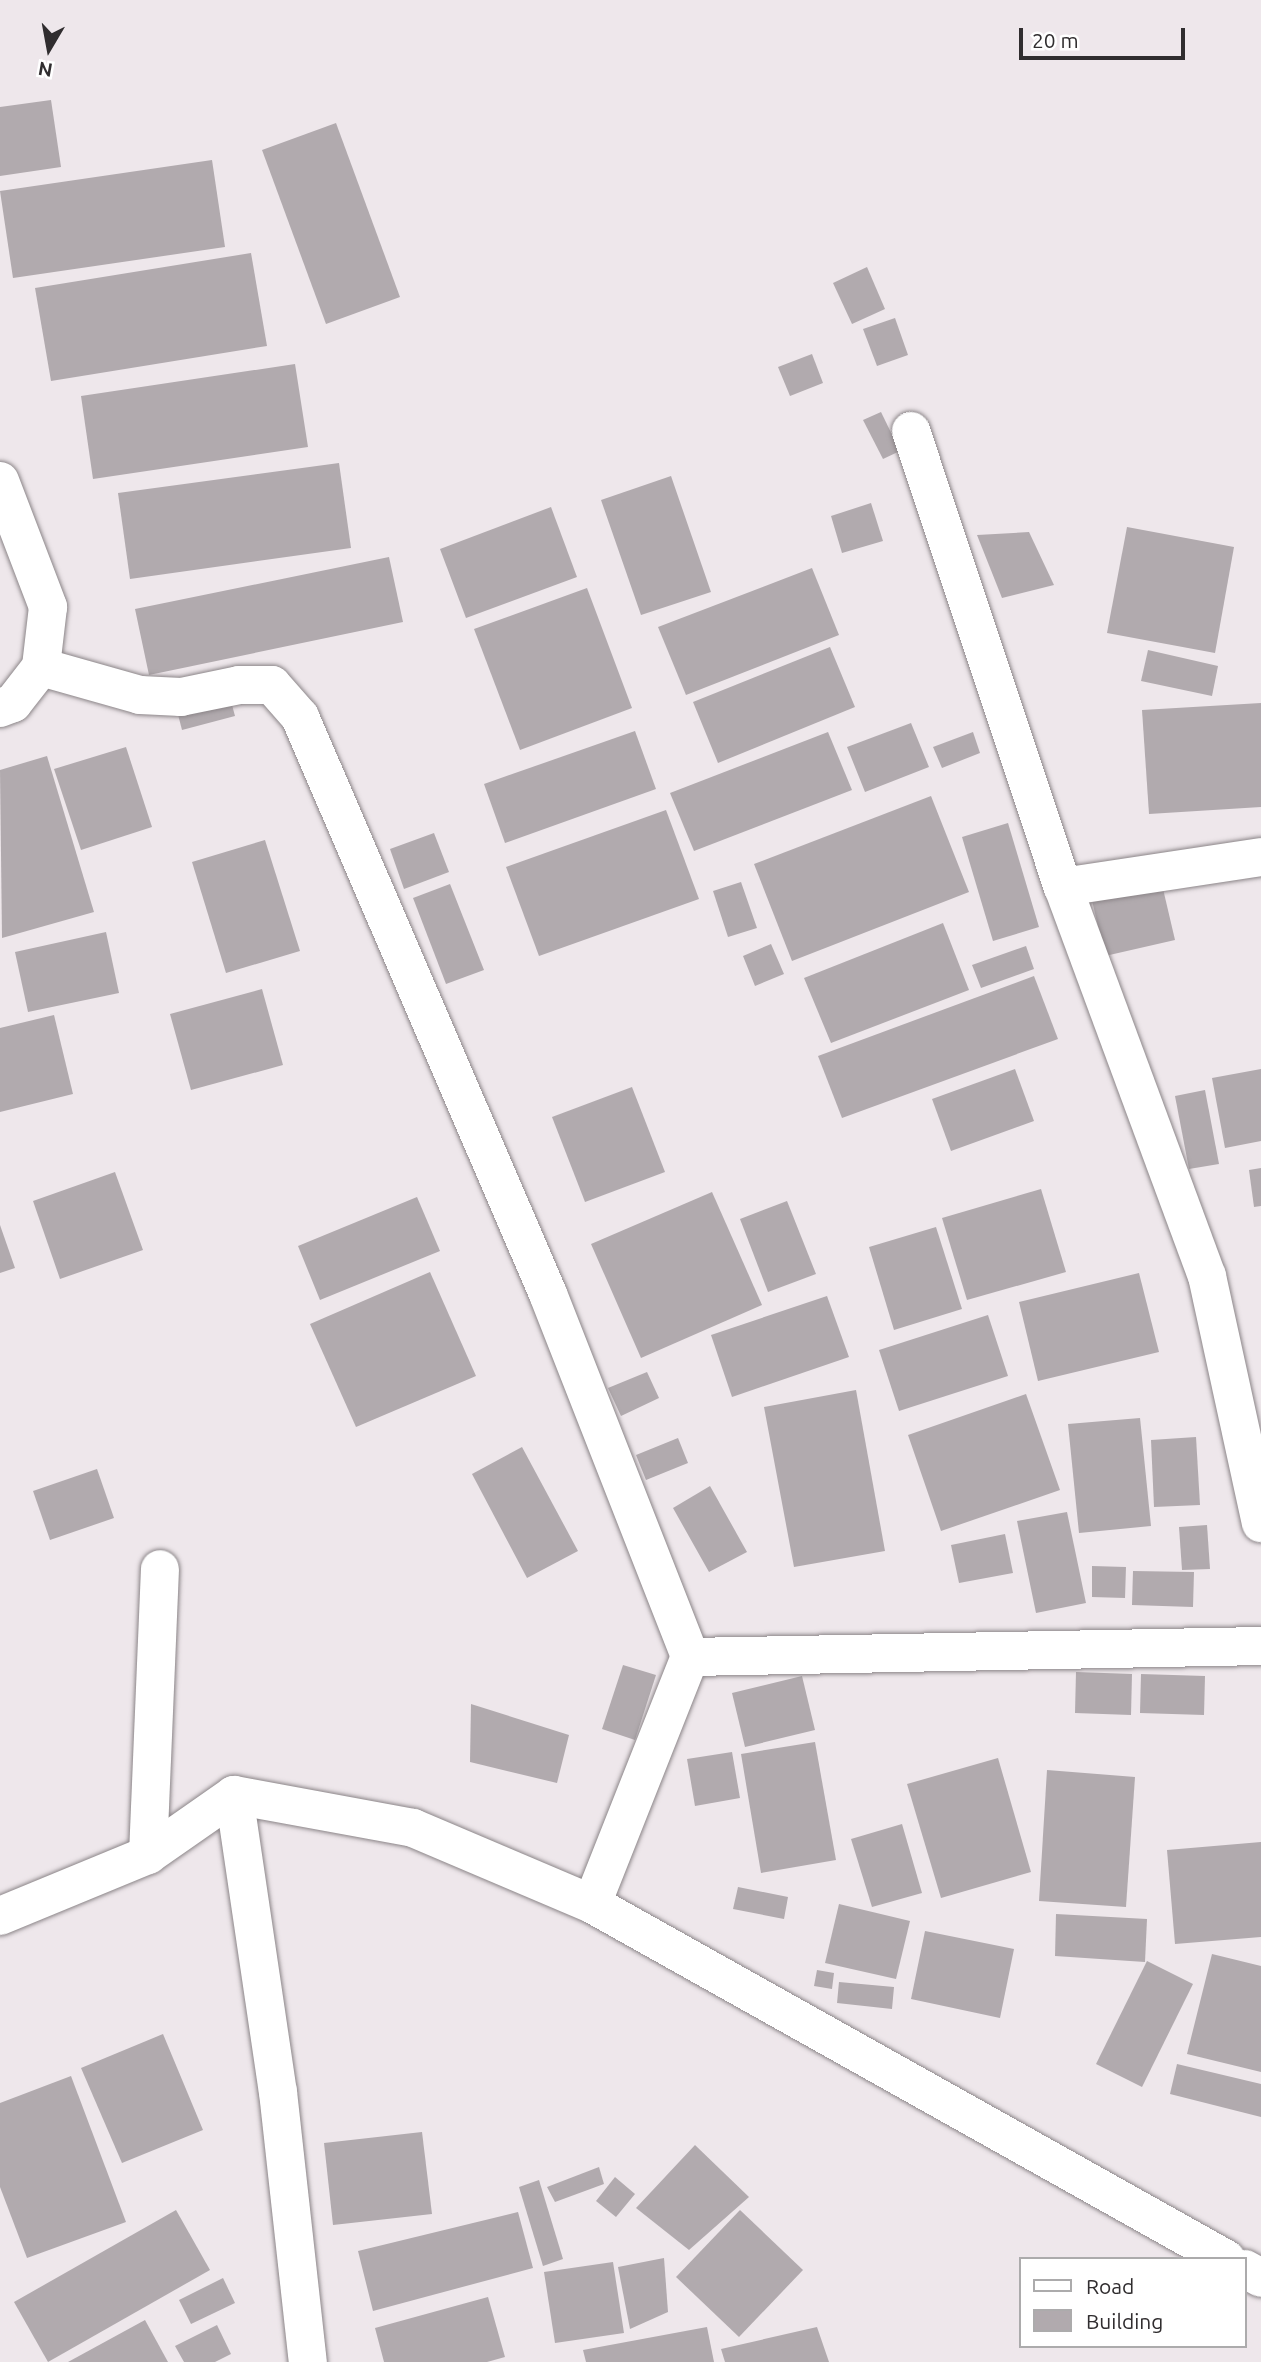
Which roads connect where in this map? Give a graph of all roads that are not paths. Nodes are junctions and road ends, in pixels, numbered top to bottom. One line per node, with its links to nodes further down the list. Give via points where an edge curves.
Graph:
1 (911, 431): 6 (street)
2 (0, 481): 3 (street, via 48,607)
3 (41, 667): 4 (street, via 13,703); 10 (street, via 141,695 181,697 239,685 272,685 300,718 548,1294)
4 (0, 708)
5 (1261, 858): 6 (street)
6 (1063, 887): 7 (street, via 1208,1276)
7 (1261, 1523)
8 (160, 1569): 12 (street)
9 (1261, 1646): 10 (street)
10 (690, 1657): 13 (street)
11 (234, 1795): 12 (street); 13 (street, via 413,1828); 16 (street, via 278,2092)
12 (148, 1855): 14 (street)
13 (592, 1904): 15 (street)
14 (0, 1916)
15 (1222, 2257)
16 (308, 2362)

